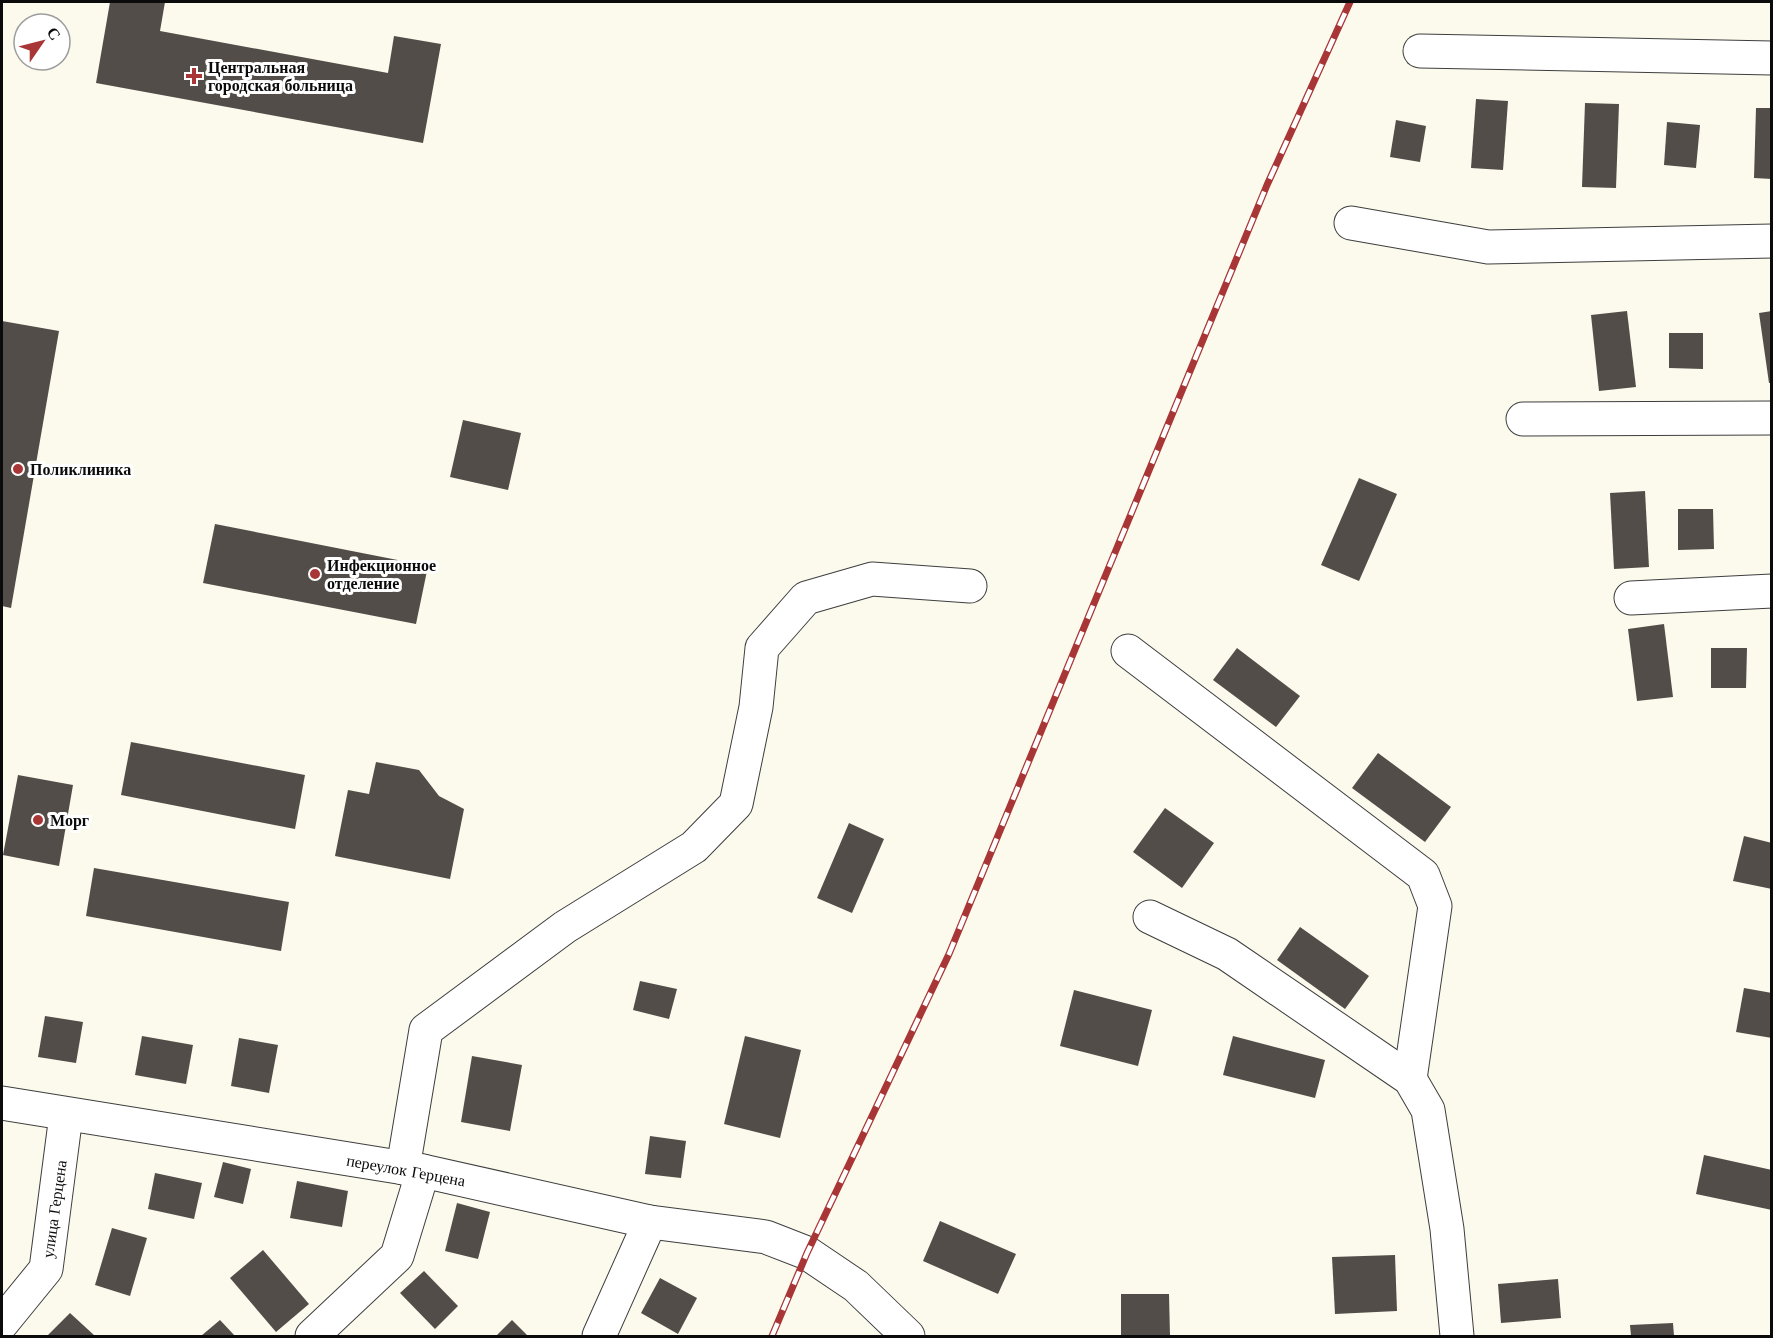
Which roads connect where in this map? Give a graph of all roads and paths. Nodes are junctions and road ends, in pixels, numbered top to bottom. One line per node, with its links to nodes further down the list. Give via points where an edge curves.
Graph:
1 (1420, 51): 2 (street)
2 (1772, 58)
3 (1351, 223): 4 (street, via 1488,248)
4 (1772, 241)
5 (1772, 417): 6 (street)
6 (1523, 419)
7 (970, 586): 15 (street, via 872,579 806,598 762,648 756,707 736,804 694,847 565,927 426,1030)
8 (1772, 591): 9 (street)
9 (1631, 598)
10 (1128, 651): 12 (street, via 1423,875 1435,906)
11 (1150, 917): 12 (street, via 1227,954)
12 (1410, 1078): 21 (street, via 1428,1110 1447,1229)
13 (2, 1103): 14 (street, переулок Герцена)
14 (66, 1115): 15 (street, переулок Герцена); 17 (street, улица Герцена, via 46,1269)
15 (413, 1170): 16 (street, переулок Герцена); 18 (street, via 397,1256)
16 (650, 1222): 19 (street); 20 (street, переулок Герцена, via 766,1237 807,1253 856,1286)
17 (2, 1323)
18 (312, 1336)
19 (599, 1336)
20 (909, 1336)
21 (1457, 1336)

